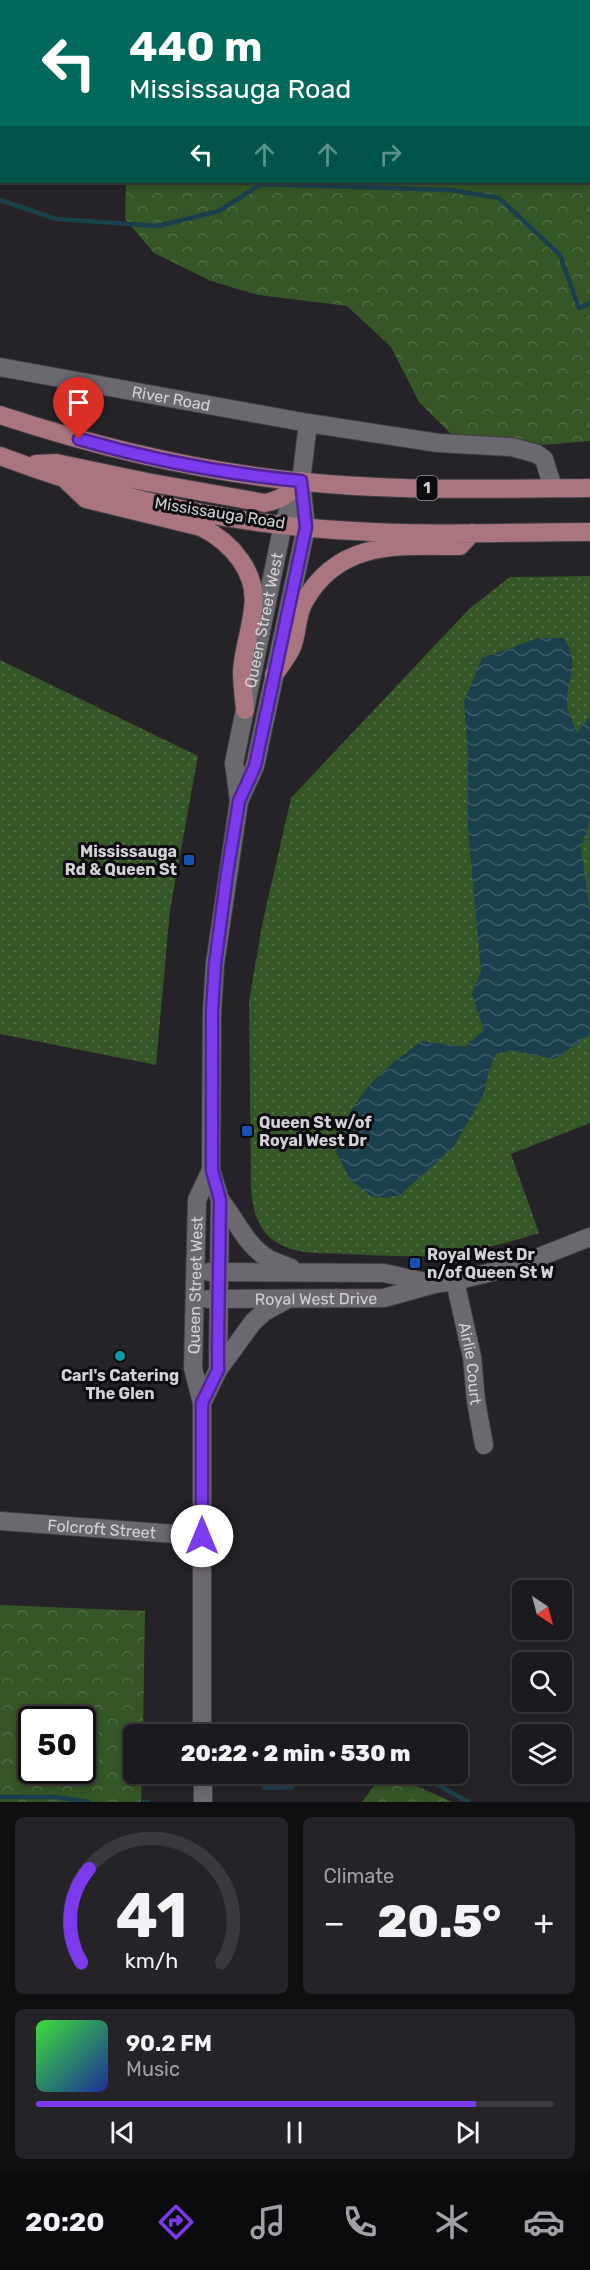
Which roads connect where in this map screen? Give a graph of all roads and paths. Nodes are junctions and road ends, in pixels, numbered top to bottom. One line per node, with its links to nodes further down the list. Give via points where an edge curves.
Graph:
1 (0, 367): 3 (main road, River Road)
2 (0, 415): 7 (main road, 1, via 174,462)
3 (308, 423): 7 (main road); 8 (main road, River Road, via 438,443 512,447 544,459)
4 (0, 456): 5 (main road, Mississauga Road)
5 (24, 465): 6 (main road, Mississauga Road); 7 (main road, via 56,463 265,503 278,501)
6 (65, 479): 10 (main road, Mississauga Road, via 187,510); 15 (main road, via 86,500 201,527 215,534 238,557 249,577 254,599 242,673)
7 (301, 481): 8 (main road, 1, via 381,488); 10 (main road, Queen Street West); 11 (main road, Queen Street West)
8 (553, 488): 9 (main road, 1)
9 (590, 488)
10 (283, 524): 11 (main road, Mississauga Road); 15 (main road, Queen Street West)
11 (306, 527): 13 (main road, Mississauga Road); 14 (main road, Queen Street West)
12 (590, 532): 13 (main road, Mississauga Road)
13 (472, 533): 14 (main road, via 460,546 379,547 358,554 327,573 304,602 292,646)
14 (274, 675): 16 (main road, Queen Street West, via 255,766)
15 (245, 710): 16 (main road, Queen Street West, via 234,762)
16 (239, 801): 17 (main road, Queen Street West, via 215,964)
17 (212, 1170): 18 (main road, Queen Street West); 20 (main road, Queen Street West, via 197,1200)
18 (220, 1200): 21 (main road, Queen Street West); 22 (main road, via 258,1251)
19 (590, 1237): 23 (main road, Royal West Drive, via 539,1257)
20 (195, 1271): 21 (main road, Royal West Drive); 25 (main road, Queen Street West)
21 (219, 1272): 22 (main road, Royal West Drive); 26 (main road, Queen Street West)
22 (301, 1272): 24 (main road, Royal West Drive, via 384,1273)
23 (455, 1281): 24 (main road, Royal West Drive); 30 (main road, Airlie Court, via 472,1357)
24 (434, 1284): 27 (main road, Royal West Drive, via 384,1298)
25 (195, 1298): 26 (main road, Royal West Drive); 29 (main road, Queen Street West, via 193,1368)
26 (219, 1299): 27 (main road, Royal West Drive); 28 (main road, Queen Street West)
27 (287, 1299): 28 (main road, via 253,1322)
28 (218, 1370): 29 (main road, Queen Street West)
29 (202, 1403): 32 (main road, Queen Street West)
30 (484, 1445)
31 (0, 1521): 32 (main road, Folcroft Street)
32 (202, 1536): 33 (main road, Queen Street West)
33 (202, 1724)
34 (202, 1784): 35 (main road)
35 (203, 1802)

